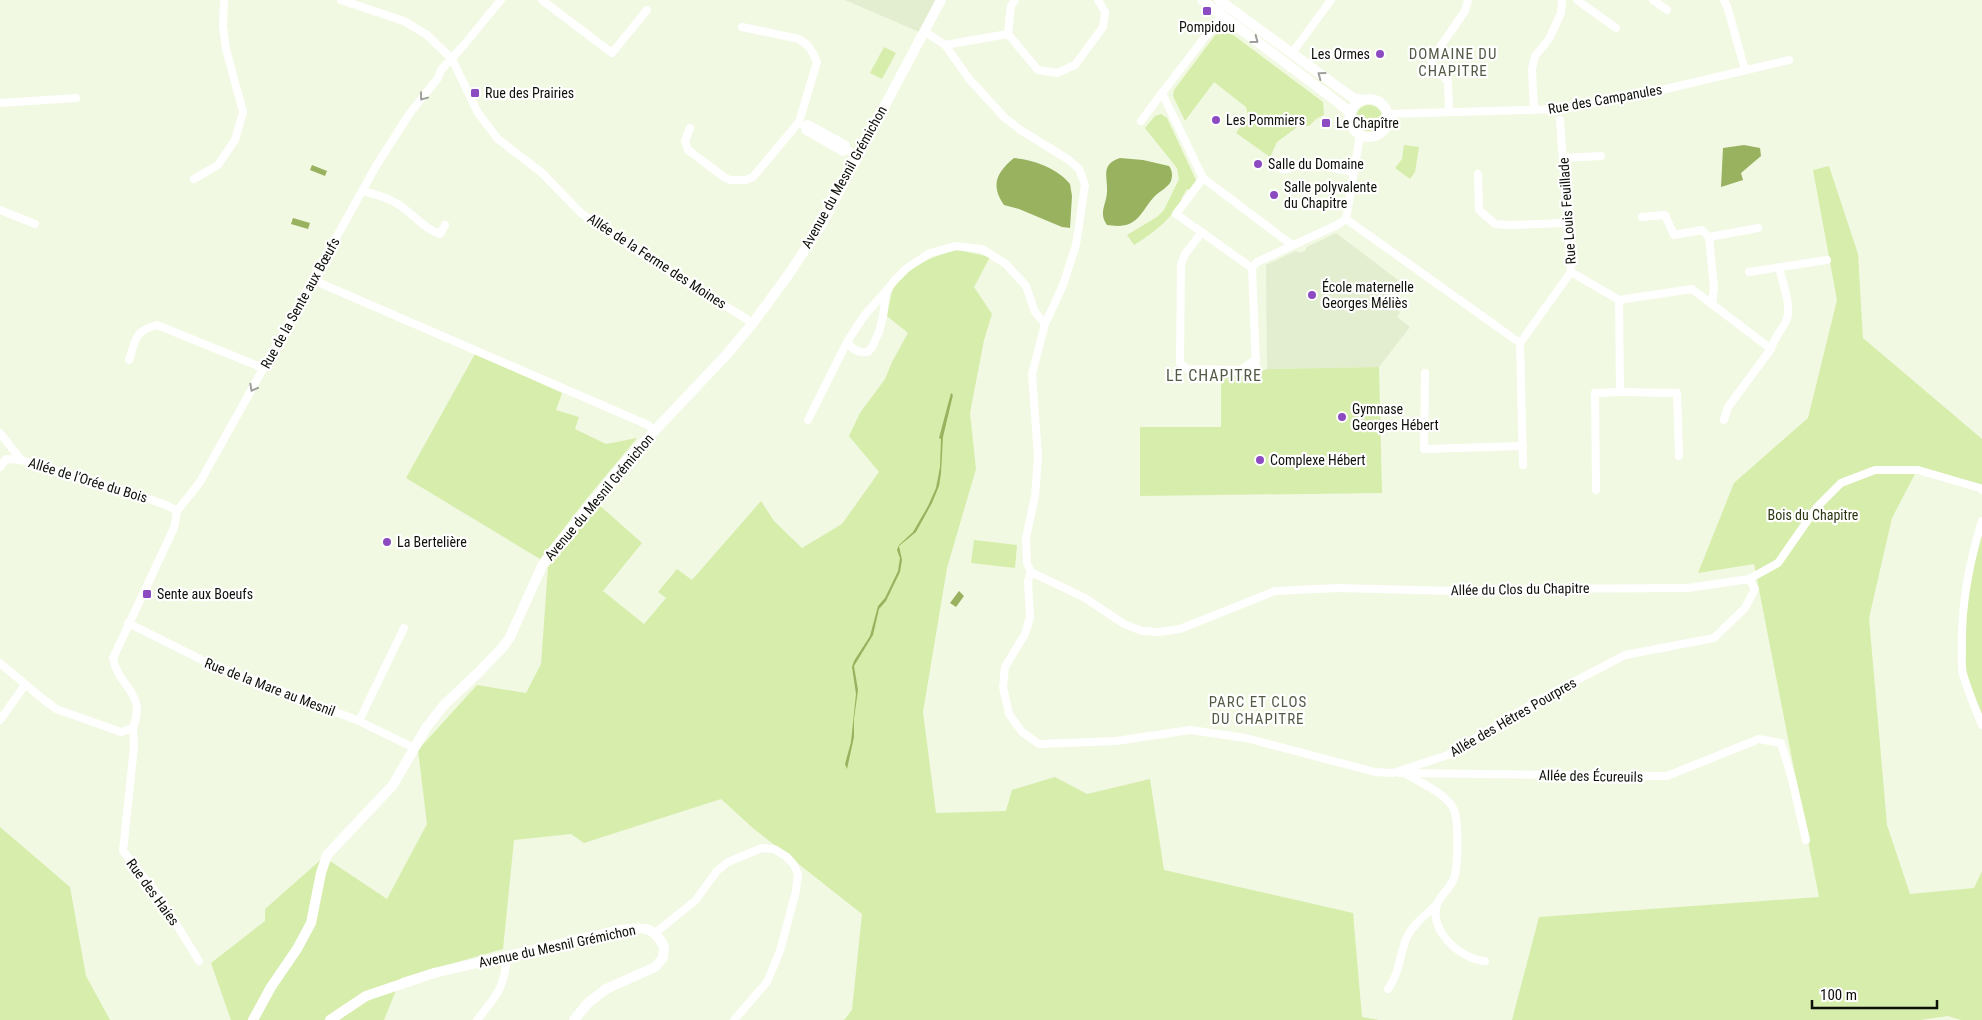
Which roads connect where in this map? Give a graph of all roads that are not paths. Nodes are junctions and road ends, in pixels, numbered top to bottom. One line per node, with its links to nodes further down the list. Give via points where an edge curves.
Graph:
1 (224, 0): 48 (street, via 226,49 243,112 235,140 218,165)
2 (341, 0): 25 (street, via 404,21 427,35)
3 (500, 0): 25 (street, Rue de la Sente aux Bœufs)
4 (542, 0): 17 (street, via 612,53)
5 (940, 0): 21 (street, Avenue du Mesnil Grémichon)
6 (1015, 0): 22 (street, via 1011,6)
7 (1098, 0): 22 (street, via 1105,12 1103,27 1074,65 1057,73 1038,70)
8 (1202, 0): 16 (street)
9 (1219, 0): 16 (street)
10 (1331, 0): 24 (street)
11 (1468, 0): 33 (street, via 1465,11 1431,60 1433,67 1448,81)
12 (1562, 0): 32 (street, via 1562,13 1549,39 1535,56 1532,69)
13 (1577, 0): 20 (street)
14 (1653, 0): 18 (street)
15 (1724, 0): 27 (street)
16 (1227, 7): 24 (street); 28 (street); 35 (street, one-way to 35, via 1346,109)
17 (646, 10)
18 (1667, 10)
19 (742, 27): 38 (street, via 800,39 813,52 817,62)
20 (1616, 28)
21 (924, 31): 23 (street); 41 (street, Avenue du Mesnil Grémichon)
22 (1008, 34): 23 (street)
23 (945, 45): 70 (street, Allée des Hêtres Pourpres, via 970,80 1004,117 1069,160 1079,169 1085,185 1076,245 1063,285)
24 (1292, 53): 30 (street, one-way to 24, via 1353,98)
25 (452, 58): 49 (street, Rue de la Sente aux Bœufs, one-way to 49, via 410,114); 69 (street, Allée de la Ferme des Moines, via 488,128 541,172 582,213)
26 (1789, 60): 27 (street, Rue des Campanules)
27 (1745, 70): 32 (street, Rue des Campanules, via 1636,96 1560,109)
28 (1162, 93): 37 (street); 47 (street)
29 (76, 98): 31 (street)
30 (1362, 100): 34 (street, via 1375,100); 35 (street, via 1352,109)
31 (0, 103)
32 (1534, 110): 33 (street, Rue des Campanules)
33 (1450, 112): 34 (street, Rue des Campanules)
34 (1387, 114): 40 (street, via 1380,133)
35 (1350, 116): 40 (street, via 1353,128)
36 (1560, 120): 43 (street, Rue Louis Feuillade)
37 (1141, 121)
38 (802, 124): 39 (street, via 753,177 738,182 724,177 688,150 685,141); 41 (street, via 808,124 846,145 846,149)
39 (690, 128)
40 (1360, 134): 45 (street)
41 (858, 156): 69 (street, Avenue du Mesnil Grémichon, via 823,222)
42 (1601, 156): 43 (street)
43 (1563, 158): 53 (street, Rue Louis Feuillade)
44 (1283, 170): 45 (street, via 1306,163)
45 (1354, 172): 52 (street)
46 (1478, 174): 53 (street, via 1479,210 1495,224)
47 (1202, 178): 57 (street, via 1176,214); 59 (street)
48 (194, 179)
49 (363, 190): 55 (street, via 395,201 434,232 440,234); 65 (street, Rue de la Sente aux Bœufs)
50 (0, 210): 54 (street)
51 (1642, 217): 58 (street, via 1665,215 1674,234 1702,230)
52 (1346, 219): 59 (street); 72 (street)
53 (1567, 223): 63 (street, Rue Louis Feuillade)
54 (35, 224)
55 (445, 225)
56 (1758, 228): 58 (street)
57 (1202, 232): 62 (street); 74 (street, via 1181,264 1180,363 1187,369 1241,370)
58 (1709, 237): 68 (street, via 1714,288)
59 (1292, 245): 62 (street, via 1257,262)
60 (1827, 260): 61 (street)
61 (1779, 267): 64 (street); 73 (street, via 1789,310)
62 (1252, 268): 74 (street)
63 (1571, 272): 67 (street); 72 (street, Rue Louis Feuillade)
64 (1749, 272)
65 (313, 280): 76 (street, Rue de la Sente aux Bœufs); 82 (street, via 648,425)
66 (886, 291): 70 (street, via 907,268 930,253 956,246 982,249 1006,264 1026,286 1035,312); 71 (street); 71 (street, via 883,316 872,347 868,352 861,352)
67 (1619, 300): 68 (street, via 1692,289); 79 (street)
68 (1712, 304): 73 (street)
69 (753, 323): 82 (street, Avenue du Mesnil Grémichon)
70 (1045, 324): 93 (street, Allée des Hêtres Pourpres, via 1032,374 1038,458 1035,496 1026,538 1027,564)
71 (847, 342): 80 (street)
72 (1520, 343): 84 (street)
73 (1771, 349): 81 (street, via 1728,407)
74 (1256, 359): 77 (street)
75 (130, 360): 76 (street, via 138,335 144,328 157,325)
76 (263, 368): 91 (street, Rue de la Sente aux Bœufs, one-way to 91, via 200,482)
77 (1256, 368)
78 (1425, 373): 84 (street, via 1424,449)
79 (1620, 392): 85 (street, via 1677,393); 89 (street, via 1596,393)
80 (808, 420)
81 (1724, 420)
82 (655, 431): 103 (street, Avenue du Mesnil Grémichon, via 627,460 542,566 504,647 444,705)
83 (0, 433): 86 (street)
84 (1523, 446): 87 (street)
85 (1679, 456)
86 (21, 460): 88 (street, Allée de l'Orée du Bois, via 6,459); 91 (street, Allée de l'Orée du Bois)
87 (1524, 466)
88 (0, 467)
89 (1596, 490)
90 (1982, 490): 94 (street, Allée du Clos du Chapitre, via 1918,470 1874,470 1841,483 1817,507 1778,563)
91 (177, 510): 95 (street, Rue de la Sente aux Bœufs, via 174,528)
92 (1982, 521): 101 (street, via 1971,556 1962,631 1963,672)
93 (1031, 572): 94 (street, Allée du Clos du Chapitre, via 1085,598 1124,624 1142,631 1159,632 1180,629 1275,591 1338,588 1688,588); 104 (street, Allée des Hêtres Pourpres, via 1028,581 1030,617 1025,634 1005,667 1003,687 1008,714 1022,732 1039,744 1116,741 1190,730 1246,738 1375,772)
94 (1749, 579): 104 (street, Allée des Hêtres Pourpres, via 1755,589 1745,608 1714,638 1625,655 1448,755)
95 (128, 623): 100 (street, Rue de la Mare au Mesnil, via 204,661); 102 (street, Rue des Haies, via 114,658 138,706)
96 (404, 628): 100 (street)
97 (0, 663): 98 (street)
98 (25, 685): 99 (street); 102 (street, via 56,708 80,719 121,732)
99 (0, 720)
100 (359, 721): 103 (street, Rue de la Mare au Mesnil)
101 (1982, 725)
102 (133, 728): 110 (street, Rue des Haies, via 123,851 159,896)
103 (414, 748): 113 (street, Avenue du Mesnil Grémichon, via 393,786 327,855 311,923)
104 (1394, 772): 105 (street, Allée des Écureuils)
105 (1405, 773): 106 (street, Allée des Écureuils, via 1667,776 1759,739 1780,743); 107 (street, via 1430,787 1454,810 1457,826 1454,878)
106 (1806, 840)
107 (1437, 904): 111 (street, via 1437,920 1446,938 1468,958); 112 (street, via 1407,937 1397,973)
108 (655, 933): 109 (street, Avenue du Mesnil Grémichon, via 642,927 620,930); 116 (street, Avenue du Mesnil Grémichon, via 664,947 663,958 655,967 606,989); 117 (street, via 695,901 717,871 728,862 762,848 774,849 787,857 798,874 780,951 767,982)
109 (506, 956): 114 (street, Avenue du Mesnil Grémichon, via 434,972 366,996); 115 (street, via 505,978 497,995)
110 (199, 961)
111 (1485, 961)
112 (1388, 989)
113 (253, 1020)
114 (330, 1020)
115 (477, 1020)
116 (574, 1020)
117 (734, 1020)

